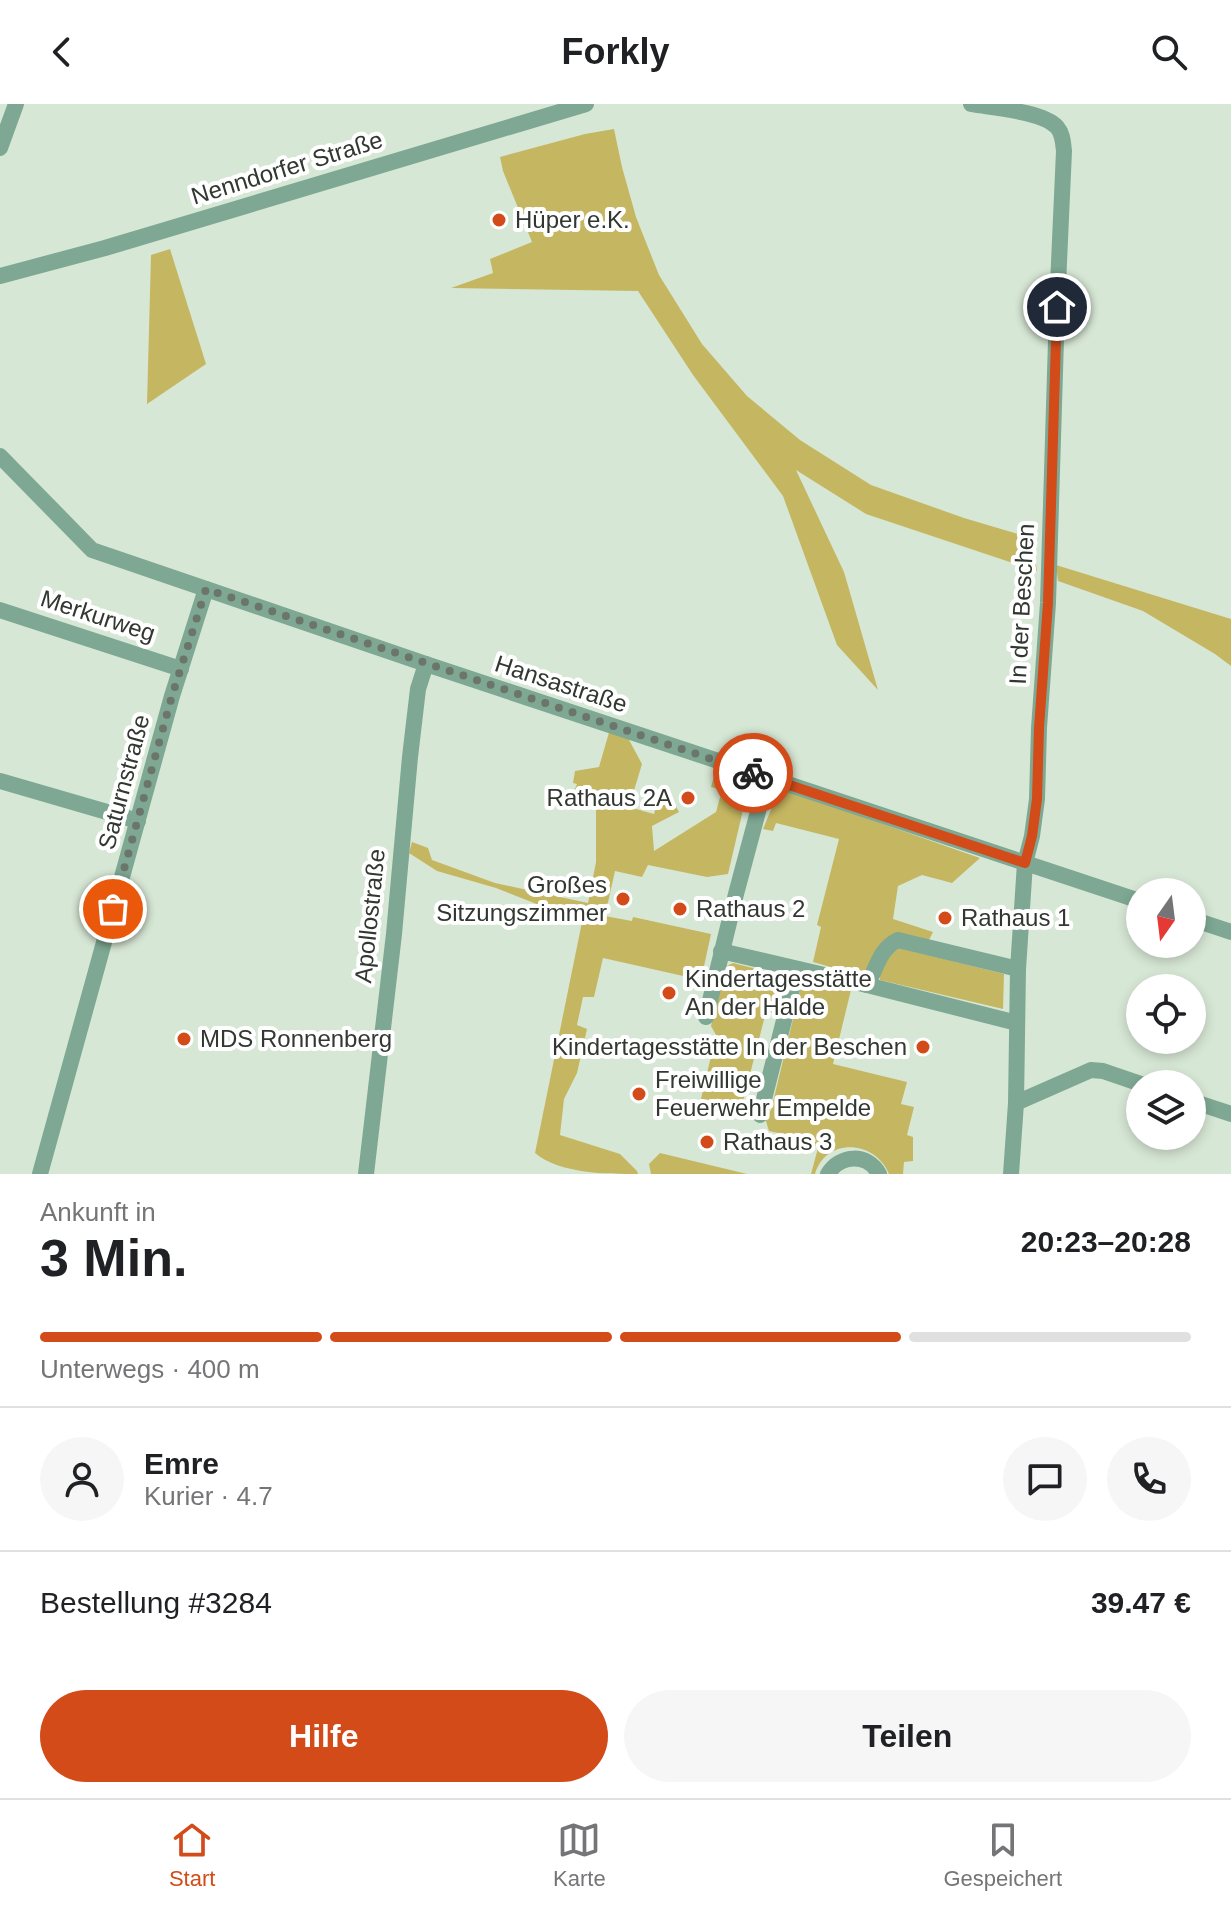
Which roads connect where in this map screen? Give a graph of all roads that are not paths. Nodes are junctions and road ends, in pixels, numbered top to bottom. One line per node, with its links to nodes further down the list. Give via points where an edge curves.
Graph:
1 (16, 104): 4 (street)
2 (586, 104): 5 (street, Nenndorfer Straße)
3 (971, 104): 14 (street, In der Beschen, via 1046,120 1057,127 1064,151 1048,603 1037,799)
4 (0, 148)
5 (0, 276)
6 (0, 456): 7 (street, Hansastraße, via 92,550)
7 (206, 589): 9 (street, Hansastraße); 10 (street, Saturnstraße)
8 (0, 610): 10 (street, Merkurweg)
9 (426, 664): 11 (street, Hansastraße); 29 (street, Apollostraße, via 412,739)
10 (181, 669): 13 (street, Saturnstraße)
11 (767, 778): 14 (street, Hansastraße); 18 (street)
12 (0, 781): 13 (street)
13 (138, 821): 30 (street, Saturnstraße)
14 (1025, 863): 15 (street, Hansastraße); 20 (street, In der Beschen)
15 (1126, 896)
16 (1206, 924): 17 (street)
17 (1231, 932)
18 (721, 951): 19 (street); 22 (street)
19 (797, 969): 21 (street); 28 (street)
20 (1018, 969): 21 (street, via 898,940 880,956); 23 (street, In der Beschen)
21 (867, 985): 23 (street)
22 (706, 1017)
23 (1017, 1023): 25 (street, In der Beschen)
24 (1126, 1079): 25 (street, via 1091,1070)
25 (1016, 1103): 33 (street, In der Beschen)
26 (1206, 1106): 27 (street)
27 (1231, 1114)
28 (760, 1115)
29 (368, 1173)
30 (40, 1174)
31 (828, 1174): 32 (street, via 844,1159 859,1158)
32 (879, 1174)
33 (1011, 1174)

